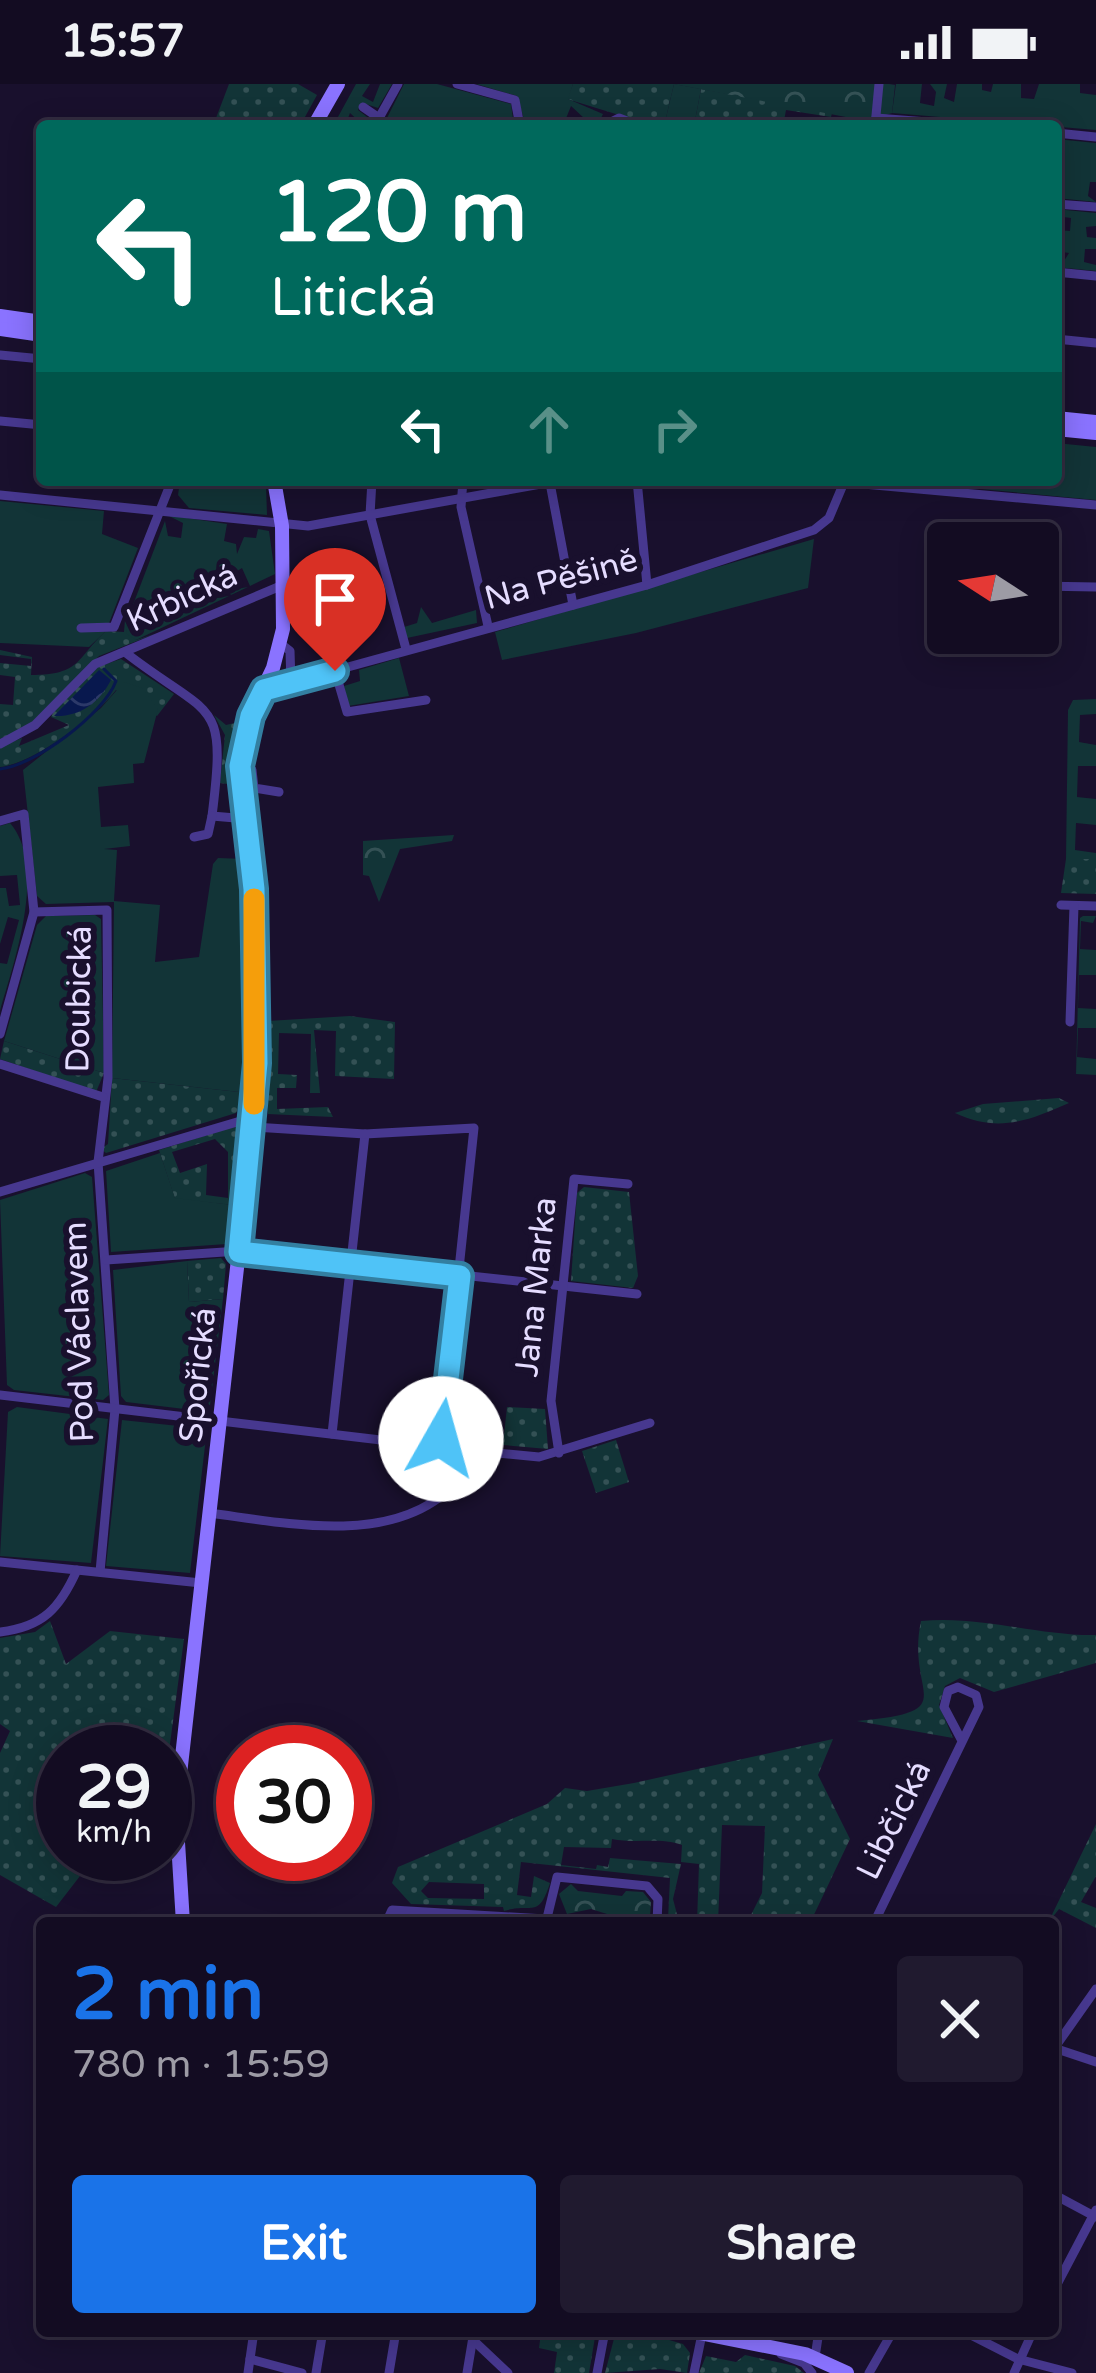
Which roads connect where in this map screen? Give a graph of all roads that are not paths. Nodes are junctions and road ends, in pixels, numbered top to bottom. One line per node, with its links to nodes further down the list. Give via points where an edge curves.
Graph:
1 (338, 84): 7 (street)
2 (398, 84): 6 (street)
3 (457, 84): 9 (street, via 515,100)
4 (879, 84): 10 (street)
5 (363, 107): 6 (street)
6 (379, 118): 8 (street)
7 (317, 120)
8 (382, 120)
9 (519, 120)
10 (875, 120)
11 (1062, 134): 12 (street)
12 (1096, 137)
13 (1062, 204): 14 (street)
14 (1096, 207)
15 (1062, 273): 16 (street)
16 (1096, 276)
17 (0, 316): 18 (street)
18 (36, 321)
19 (0, 329): 20 (street)
20 (36, 333)
21 (1062, 340): 22 (street)
22 (1096, 343)
23 (0, 355): 24 (street)
24 (36, 358)
25 (1062, 419): 27 (street)
26 (0, 421): 28 (street)
27 (1096, 422)
28 (36, 424)
29 (1062, 430): 30 (street)
30 (1096, 433)
31 (170, 486): 43 (street)
32 (275, 486): 45 (street, Spořická)
33 (372, 486): 44 (street)
34 (462, 486): 41 (street)
35 (533, 486): 41 (street)
36 (551, 486): 50 (street)
37 (638, 486): 47 (street)
38 (843, 486): 47 (street, Na Pěšině, via 814,530)
39 (897, 486): 42 (street)
40 (0, 495): 43 (street)
41 (461, 499): 44 (street); 51 (street)
42 (1096, 505)
43 (161, 509): 45 (street); 52 (street, via 114,627)
44 (370, 515): 45 (street); 54 (street)
45 (281, 526): 46 (street, Spořická)
46 (283, 585): 53 (street, Spořická); 55 (street, Krbická)
47 (647, 585): 50 (street, Na Pěšině)
48 (1059, 586): 49 (street)
49 (1096, 587)
50 (573, 605): 51 (street, Na Pěšině)
51 (488, 626): 54 (street, Na Pěšině)
52 (81, 628)
53 (281, 644): 57 (street, via 290,651); 58 (street, Spořická)
54 (406, 649): 56 (street, Na Pěšině)
55 (126, 653): 60 (street, Krbická, via 103,660 35,725); 63 (street, via 180,688 219,733)
56 (335, 671): 57 (street, Na Pěšině); 59 (street, via 347,712)
57 (291, 682): 58 (street, Na Pěšině)
58 (264, 690): 64 (street, Spořická, via 243,744)
59 (426, 700)
60 (0, 744)
61 (247, 769): 62 (street, via 254,788)
62 (279, 792)
63 (212, 816): 64 (street); 66 (street, via 208,834)
64 (247, 820): 73 (street, Spořická, via 256,964)
65 (0, 821): 68 (street, via 24,814)
66 (194, 837)
67 (1096, 906): 69 (street, via 1068,905)
68 (34, 911): 70 (street); 72 (street, Doubická, via 107,910)
69 (1070, 1022)
70 (0, 1034)
71 (0, 1064): 72 (street)
72 (103, 1097): 75 (street, Doubická)
73 (253, 1122): 74 (street); 75 (street); 78 (street, Spořická)
74 (365, 1134): 80 (street); 81 (street, via 474,1128)
75 (98, 1162): 77 (street); 79 (street, Pod Václavem)
76 (628, 1184): 82 (street, Jana Marka, via 574,1179)
77 (0, 1192)
78 (239, 1252): 79 (street); 80 (street); 86 (street, Spořická)
79 (106, 1260): 85 (street, Pod Václavem)
80 (351, 1264): 81 (street); 88 (street)
81 (460, 1276): 82 (street); 89 (street)
82 (563, 1288): 83 (street); 90 (street, Jana Marka, via 551,1400)
83 (638, 1294)
84 (0, 1395): 85 (street)
85 (115, 1409): 86 (street); 94 (street, Pod Václavem)
86 (220, 1420): 88 (street); 91 (street, Spořická)
87 (650, 1423): 90 (street)
88 (332, 1434): 89 (street)
89 (443, 1448): 90 (street); 91 (street, via 440,1497 388,1518 321,1527)
90 (559, 1453)
91 (209, 1514): 95 (street, Spořická)
92 (0, 1562): 93 (street)
93 (77, 1570): 94 (street); 96 (street, via 45,1619)
94 (100, 1572): 95 (street)
95 (201, 1583): 98 (street, Spořická, via 176,1810)
96 (0, 1632)
97 (962, 1742): 97 (street, Libčická, via 980,1699 958,1687 944,1707); 103 (street, Libčická)
98 (183, 1917)
99 (389, 1917): 100 (street, via 392,1910)
100 (477, 1917)
101 (547, 1917): 102 (street, via 557,1877 647,1886 658,1900)
102 (657, 1917)
103 (877, 1917)
104 (1096, 1989): 105 (street)
105 (1059, 2042)
106 (1059, 2051): 107 (street)
107 (1096, 2062)
108 (1059, 2197): 109 (street)
109 (1095, 2214): 110 (street)
110 (1059, 2281)
111 (253, 2337): 123 (street)
112 (322, 2337): 128 (street)
113 (395, 2337): 129 (street)
114 (473, 2337): 130 (street)
115 (474, 2337): 131 (street)
116 (604, 2337): 132 (street)
117 (696, 2337): 133 (street)
118 (720, 2337): 124 (street)
119 (890, 2337): 134 (street)
120 (975, 2337): 122 (street)
121 (1030, 2337): 122 (street)
122 (1018, 2359): 135 (street); 136 (street)
123 (250, 2360): 126 (street); 127 (street)
124 (813, 2365): 125 (street)
125 (840, 2372)
126 (248, 2373)
127 (302, 2373)
128 (316, 2373)
129 (388, 2373)
130 (467, 2373)
131 (508, 2373)
132 (597, 2373)
133 (694, 2373)
134 (869, 2373)
135 (1014, 2373)
136 (1072, 2373)

